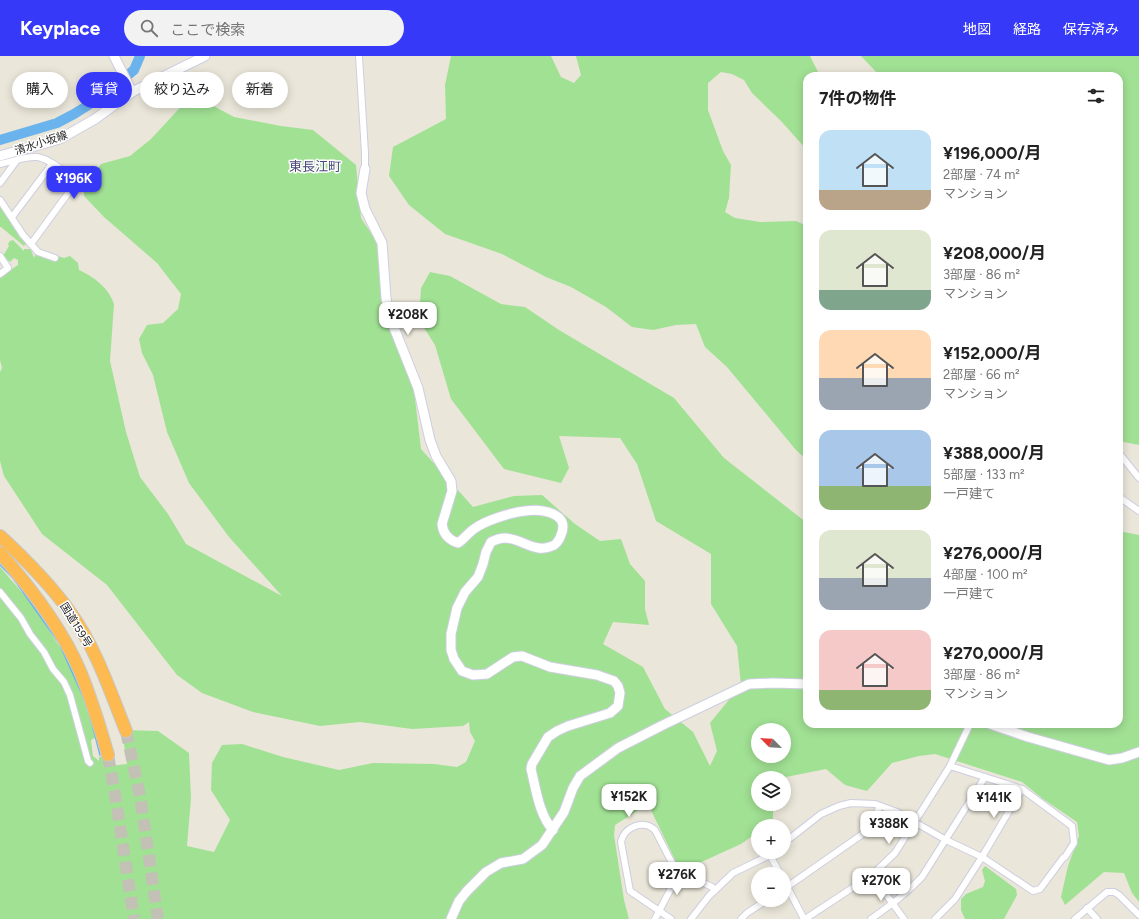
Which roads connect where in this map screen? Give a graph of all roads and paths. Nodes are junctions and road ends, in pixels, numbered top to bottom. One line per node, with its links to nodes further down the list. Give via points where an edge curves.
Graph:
1 (205, 56): 5 (street, 清水小坂線)
2 (359, 56): 11 (street)
3 (116, 59): 4 (street)
4 (122, 72)
5 (132, 88)
6 (107, 108): 7 (street, 清水小坂線, via 95,119 60,139)
7 (0, 156)
8 (18, 160): 9 (street); 10 (street, via 37,157); 12 (street)
9 (0, 164)
10 (52, 164): 14 (street); 15 (street, via 77,181)
11 (365, 169): 38 (street, via 361,192 382,243 389,315 418,388 430,440 451,481 452,492 442,524 445,535 458,543 482,524 505,514 525,511 547,511 562,521 561,536 554,546 539,548 505,538 491,542 478,576 465,592 457,608 451,634 454,659 462,671 480,675 487,674 514,657 522,656 550,667 597,675 614,681 620,693 618,706 610,713 557,731 548,737 532,764 531,769 546,823)
12 (0, 183)
13 (0, 200): 14 (street)
14 (12, 217): 15 (street)
15 (31, 244): 17 (street, via 38,252)
16 (0, 256): 18 (street, via 8,268)
17 (55, 258)
18 (0, 274)
19 (1123, 458): 20 (street)
20 (1139, 478)
21 (1123, 500): 22 (street)
22 (1139, 511)
23 (0, 536): 29 (highway, 国道159号, via 34,568 71,613 105,678)
24 (0, 553): 31 (highway, 国道159号, via 51,619 79,670)
25 (0, 592): 32 (street, via 21,618 64,682)
26 (803, 684): 38 (street, via 749,684 618,748 580,776)
27 (968, 728): 33 (street)
28 (1002, 728): 30 (street, via 1109,760)
29 (126, 732)
30 (1139, 752)
31 (108, 755)
32 (90, 763)
33 (950, 766): 34 (street); 37 (street)
34 (985, 777): 35 (street); 40 (street)
35 (1022, 789): 41 (street); 41 (street, via 1072,826 1074,843 1040,889 1033,891)
36 (880, 806): 37 (street); 39 (street, via 851,803 839,806 821,814); 45 (street, via 867,831)
37 (915, 822): 40 (street); 44 (street, via 895,853)
38 (553, 830): 53 (street, via 542,845 523,859 501,862 486,872 467,891)
39 (791, 838)
40 (946, 840): 41 (street); 48 (street, via 922,877)
41 (982, 857): 61 (street, via 955,899)
42 (760, 859): 46 (street, via 733,873)
43 (679, 873): 46 (street); 51 (street); 51 (street, via 650,826 636,825 622,837 630,891)
44 (872, 874): 48 (street); 58 (street)
45 (791, 881)
46 (715, 890): 56 (street)
47 (791, 896): 58 (street)
48 (893, 904): 59 (street); 60 (street)
49 (756, 907): 57 (street)
50 (1087, 908): 52 (street, via 1107,892 1114,892); 62 (street); 63 (street)
51 (659, 911): 54 (street); 55 (street)
52 (1139, 915)
53 (451, 919)
54 (655, 919)
55 (671, 919)
56 (691, 919)
57 (742, 919)
58 (804, 919)
59 (871, 919)
60 (904, 919)
61 (935, 919)
62 (1075, 919)
63 (1097, 919)

